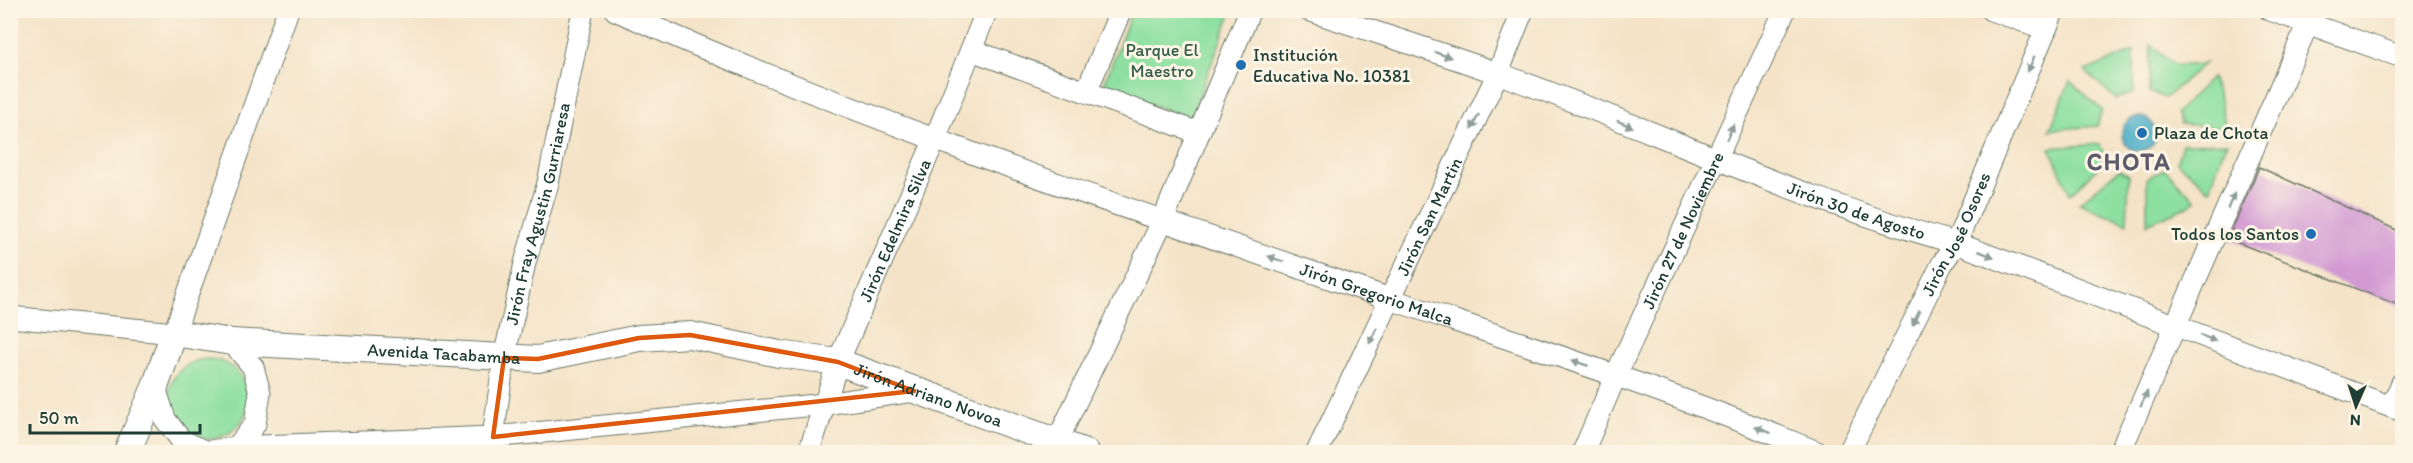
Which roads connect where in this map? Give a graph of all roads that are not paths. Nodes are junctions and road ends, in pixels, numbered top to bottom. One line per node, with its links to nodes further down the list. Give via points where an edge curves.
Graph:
1 (288, 10): 26 (street)
2 (582, 10): 28 (street, Jirón Fray Agustin Gurriaresa, via 548,183)
3 (615, 10): 19 (street, Jirón Gregorio Malca, via 703,50)
4 (987, 10): 14 (street, Jirón Edelmira Silva)
5 (1121, 10): 17 (street)
6 (1250, 10): 18 (street)
7 (1308, 10): 16 (street, Jirón 30 de Agosto, one-way to 16)
8 (1524, 10): 16 (street, Jirón San Martin)
9 (1785, 10): 20 (street, Jirón 27 de Noviembre, one-way to 9)
10 (1991, 10): 13 (street)
11 (2270, 10): 12 (street)
12 (2311, 17): 15 (street); 25 (street, one-way to 12)
13 (2050, 20): 22 (street, Jirón José Osores, one-way to 22)
14 (971, 51): 17 (street); 19 (street, Jirón Edelmira Silva)
15 (2403, 57)
16 (1498, 73): 20 (street, Jirón 30 de Agosto, one-way to 20); 23 (street, Jirón San Martin, one-way to 23)
17 (1086, 92): 18 (street)
18 (1199, 133): 21 (street)
19 (935, 139): 21 (street, Jirón Gregorio Malca); 29 (street, Jirón Edelmira Silva)
20 (1717, 160): 22 (street, Jirón 30 de Agosto, via 1907,230); 30 (street, Jirón 27 de Noviembre)
21 (1162, 220): 23 (street, Jirón Gregorio Malca, one-way to 21); 38 (street)
22 (1956, 243): 25 (street, Jirón 30 de Agosto, one-way to 25); 46 (street, Jirón José Osores, one-way to 46)
23 (1390, 298): 30 (street, Jirón Gregorio Malca, one-way to 23); 43 (street, Jirón San Martin, one-way to 43)
24 (10, 317): 26 (street)
25 (2176, 326): 35 (street, Jirón 30 de Agosto, one-way to 35); 47 (street, one-way to 25)
26 (174, 333): 27 (street, Avenida Tacabamba); 32 (street)
27 (232, 342): 28 (street, Avenida Tacabamba); 37 (street, via 253,368 260,393 255,424)
28 (504, 358): 29 (street, Avenida Tacabamba, via 538,359 639,338 690,335); 36 (street, Jirón Fray Agustin Gurriaresa)
29 (838, 362): 33 (street, Jirón Adriano Novoa); 34 (street, Jirón Edelmira Silva)
30 (1616, 375): 44 (street, Jirón 27 de Noviembre); 45 (street, Jirón Gregorio Malca, one-way to 30)
31 (2403, 383): 35 (street)
32 (155, 387): 39 (street, via 165,419 181,440); 40 (street)
33 (914, 391): 34 (street); 38 (street, Jirón Adriano Novoa)
34 (825, 404): 36 (street); 41 (street, Jirón Edelmira Silva)
35 (2397, 409)
36 (494, 445): 37 (street)
37 (237, 447): 39 (street)
38 (1054, 448): 42 (street, Jirón Adriano Novoa)
39 (205, 452)
40 (127, 453)
41 (809, 453)
42 (1085, 453)
43 (1317, 453)
44 (1583, 453)
45 (1817, 453)
46 (1849, 453)
47 (2120, 453)

